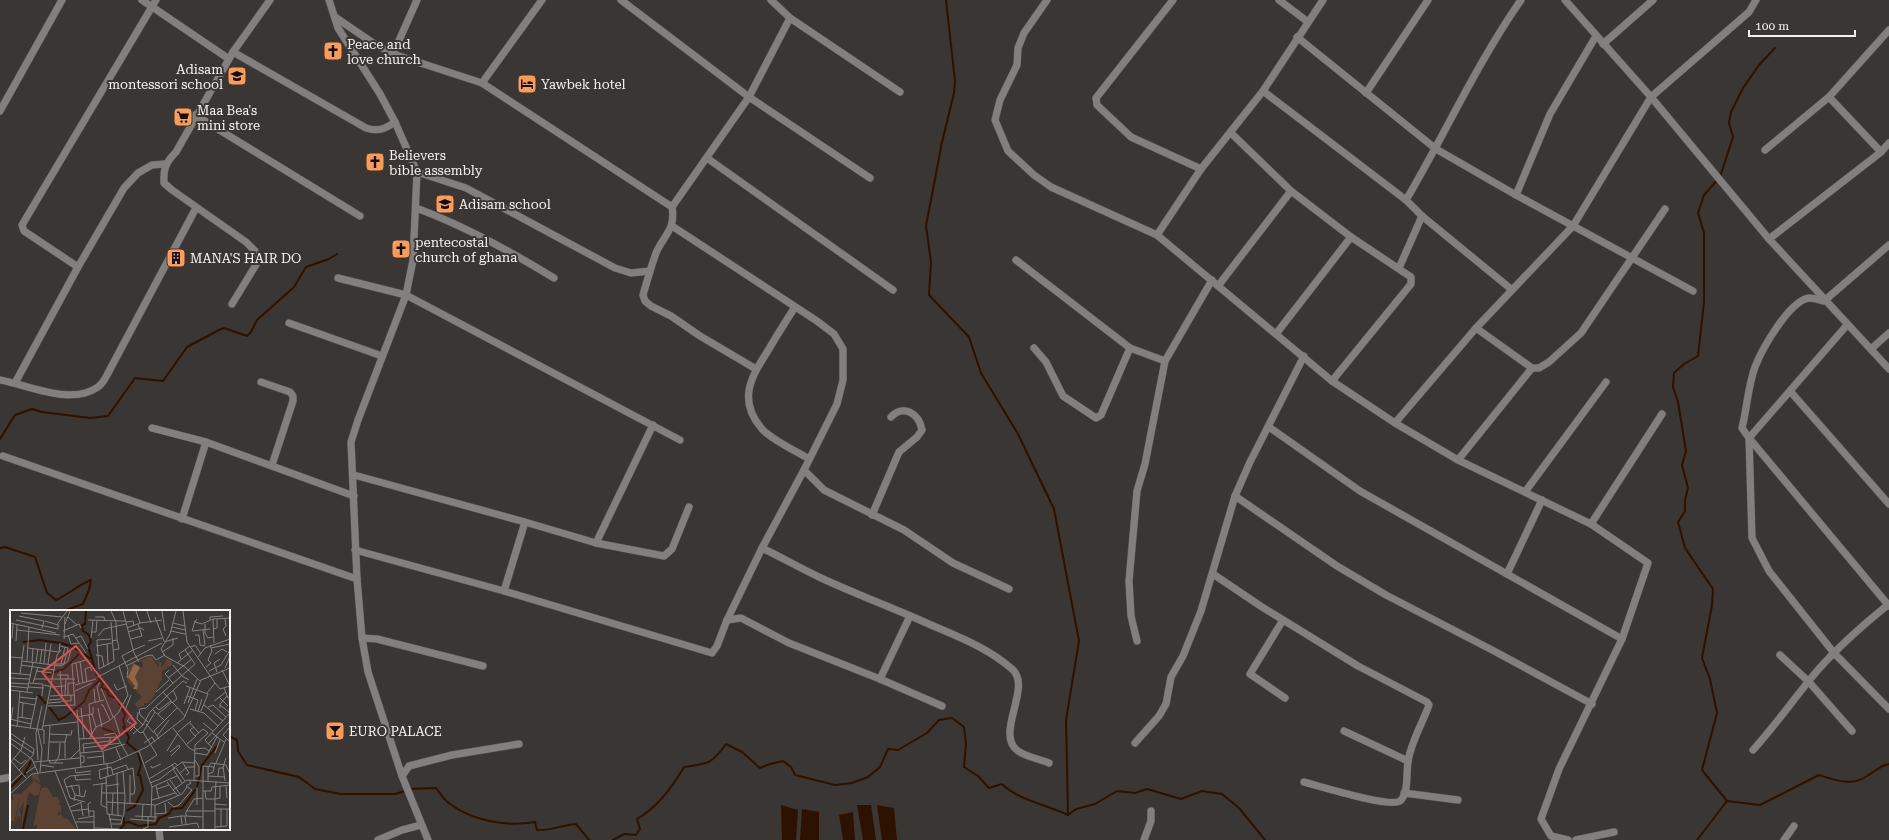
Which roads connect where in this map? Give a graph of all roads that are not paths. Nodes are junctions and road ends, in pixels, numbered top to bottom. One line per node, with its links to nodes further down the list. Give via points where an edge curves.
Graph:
1 (62, 0): 36 (street)
2 (142, 0): 18 (street)
3 (270, 0): 26 (street)
4 (329, 0): 19 (street)
5 (417, 0): 27 (street)
6 (542, 0): 29 (street)
7 (621, 0): 33 (street)
8 (771, 0): 20 (street)
9 (1047, 0): 60 (street, via 1024,33 1018,48 1016,65 1000,100 995,120 1004,145 1034,175 1051,187)
10 (1174, 0): 46 (street, via 1096,98 1096,105 1131,137)
11 (1279, 0): 21 (street)
12 (1323, 0): 21 (street)
13 (1428, 0): 32 (street)
14 (1521, 0): 41 (street, via 1498,33)
15 (1565, 0): 23 (street)
16 (1653, 0): 25 (street)
17 (1756, 0): 34 (street, via 1749,12)
18 (154, 3): 28 (street); 66 (street, via 22,225 24,231)
19 (335, 17): 27 (street); 38 (street, via 347,44)
20 (790, 18): 31 (street); 33 (street)
21 (1308, 22): 24 (street)
22 (1889, 30): 35 (street)
23 (1596, 36): 25 (street); 50 (street, via 1550,114)
24 (1297, 38): 30 (street); 32 (street)
25 (1603, 44): 34 (street)
26 (233, 52): 28 (street); 38 (street, via 366,128 375,131 385,129)
27 (393, 54): 29 (street)
28 (229, 59): 37 (street)
29 (482, 83): 52 (street)
30 (1263, 91): 39 (street); 51 (street)
31 (900, 92)
32 (1366, 92): 41 (street)
33 (749, 96): 44 (street); 48 (street)
34 (1651, 97): 59 (street); 62 (street)
35 (1829, 97): 42 (street); 43 (street)
36 (0, 111)
37 (195, 116): 45 (street, via 176,152); 56 (street)
38 (395, 122): 47 (street)
39 (1231, 133): 46 (street); 49 (street)
40 (1889, 143): 43 (street)
41 (1436, 149): 50 (street); 51 (street)
42 (1765, 150)
43 (1881, 152): 62 (street)
44 (707, 158): 52 (street); 74 (street)
45 (165, 164): 53 (street, via 164,183); 66 (street, via 152,165 138,173 124,188)
46 (1200, 169): 60 (street)
47 (417, 172): 54 (street); 68 (street, via 466,188 615,268 631,273)
48 (870, 178)
49 (1291, 191): 61 (street); 72 (street)
50 (1516, 195): 59 (street)
51 (1406, 200): 57 (street)
52 (672, 207): 58 (street)
53 (196, 208): 78 (street, via 255,251 257,263); 98 (street, via 99,386 87,393 64,396)
54 (416, 208): 70 (street, via 497,244); 76 (street, via 413,260)
55 (1665, 209): 64 (street)
56 (360, 216)
57 (1422, 216): 67 (street); 73 (street)
58 (672, 226): 68 (street, via 657,251); 79 (street)
59 (1573, 226): 64 (street); 73 (street)
60 (1157, 235): 71 (street)
61 (1351, 237): 67 (street); 83 (street)
62 (1769, 239): 77 (street)
63 (1889, 245): 77 (street)
64 (1633, 259): 75 (street); 91 (street, via 1581,333 1548,362 1539,368)
65 (1016, 260): 86 (street)
66 (78, 268): 98 (street)
67 (1400, 268): 95 (street, via 1411,277 1411,284)
68 (650, 271): 92 (street, via 643,295 645,301)
69 (338, 278): 76 (street)
70 (554, 278)
71 (1212, 280): 72 (street); 90 (street)
72 (1218, 286): 83 (street)
73 (1512, 289): 82 (street)
74 (893, 290)
75 (1693, 291)
76 (406, 295): 88 (street); 103 (street)
77 (1824, 300): 81 (street); 106 (street, via 1809,298 1794,307 1766,344 1755,368 1742,428)
78 (232, 304)
79 (795, 307): 92 (street); 110 (street, via 834,334 843,349 843,380 837,404)
80 (289, 323): 88 (street)
81 (1847, 325): 87 (street); 99 (street)
82 (1476, 328): 91 (street); 102 (street)
83 (1276, 334): 89 (street)
84 (1889, 334): 87 (street)
85 (1034, 348): 86 (street, via 1046,362 1063,396 1096,418 1101,415)
86 (1130, 348): 90 (street)
87 (1871, 349): 93 (street)
88 (382, 356): 114 (street, via 351,442)
89 (1304, 356): 95 (street); 104 (street)
90 (1165, 361): 141 (street, via 1145,464 1137,491 1131,539 1130,609)
91 (1532, 368): 111 (street)
92 (756, 369): 110 (street, via 750,382 748,398 753,415 763,430)
93 (1889, 369)
94 (0, 380): 98 (street)
95 (1332, 381): 102 (street)
96 (261, 382): 112 (street, via 290,392 293,396)
97 (1606, 382): 115 (street)
98 (15, 383)
99 (1790, 391): 106 (street); 119 (street)
100 (1662, 414): 124 (street)
101 (891, 417): 121 (street, via 896,411 906,410 921,422 922,430 899,452)
102 (1395, 422): 111 (street)
103 (653, 425): 107 (street); 125 (street)
104 (1269, 427): 117 (street, via 1250,462); 129 (street, via 1360,491)
105 (152, 428): 108 (street)
106 (1749, 438): 133 (street); 142 (street, via 1752,538 1769,571)
107 (680, 440)
108 (206, 442): 112 (street); 122 (street)
109 (2, 456): 122 (street)
110 (809, 459): 113 (street)
111 (1458, 460): 115 (street)
112 (272, 464): 116 (street)
113 (804, 470): 121 (street, via 824,490); 126 (street)
114 (354, 475): 116 (street); 123 (street)
115 (1525, 492): 118 (street)
116 (354, 496): 127 (street)
117 (1236, 496): 128 (street); 148 (street, via 1337,566 1386,596)
118 (1542, 500): 124 (street); 129 (street)
119 (1889, 504)
120 (689, 507): 125 (street, via 672,549 664,556)
121 (872, 515): 131 (street, via 904,530 953,562)
122 (182, 519): 130 (street)
123 (525, 522): 125 (street); 132 (street)
124 (1591, 524): 140 (street, via 1648,563)
125 (596, 543)
126 (762, 548): 134 (street); 135 (street, via 818,577)
127 (355, 550): 130 (street); 132 (street)
128 (1213, 574): 138 (street); 153 (street, via 1183,656 1171,677 1166,704)
129 (1507, 574): 140 (street)
130 (357, 579): 139 (street)
131 (1009, 589)
132 (504, 591): 137 (street, via 709,653 717,646)
133 (1889, 605): 142 (street)
134 (734, 606): 136 (street); 137 (street)
135 (910, 616): 145 (street); 157 (street, via 986,650 1013,669 1019,687 1012,716 1010,737 1013,746 1019,752)
136 (740, 618): 137 (street); 145 (street, via 789,643)
137 (727, 620)
138 (1283, 620): 147 (street, via 1250,674); 156 (street, via 1358,666 1427,702 1429,705)
139 (362, 638): 144 (street, via 377,639); 158 (street, via 368,672)
140 (1622, 639): 148 (street)
141 (1137, 641)
142 (1834, 653): 146 (street); 150 (street)
143 (1780, 655): 146 (street)
144 (483, 666)
145 (880, 679): 149 (street)
146 (1809, 682): 152 (street); 155 (street)
147 (1285, 698)
148 (1592, 704): 173 (street, via 1559,769 1540,819 1551,836)
149 (942, 706)
150 (1889, 709)
151 (1344, 731): 156 (street)
152 (1852, 731)
153 (1135, 743)
154 (519, 744): 158 (street, via 452,755 409,766)
155 (1753, 750)
156 (1408, 760): 162 (street)
157 (1049, 763)
158 (402, 776): 165 (street)
159 (10, 777): 160 (street)
160 (0, 779)
161 (1304, 782): 162 (street, via 1388,802 1400,801)
162 (1404, 793): 163 (street)
163 (1458, 800)
164 (1152, 811): 172 (street)
165 (421, 825): 170 (street); 171 (street)
166 (1794, 826): 175 (street)
167 (159, 830): 169 (street)
168 (1614, 832): 174 (street)
169 (160, 840)
170 (378, 840)
171 (428, 840)
172 (1144, 840)
173 (1568, 840)
174 (1576, 840)
175 (1784, 840)

